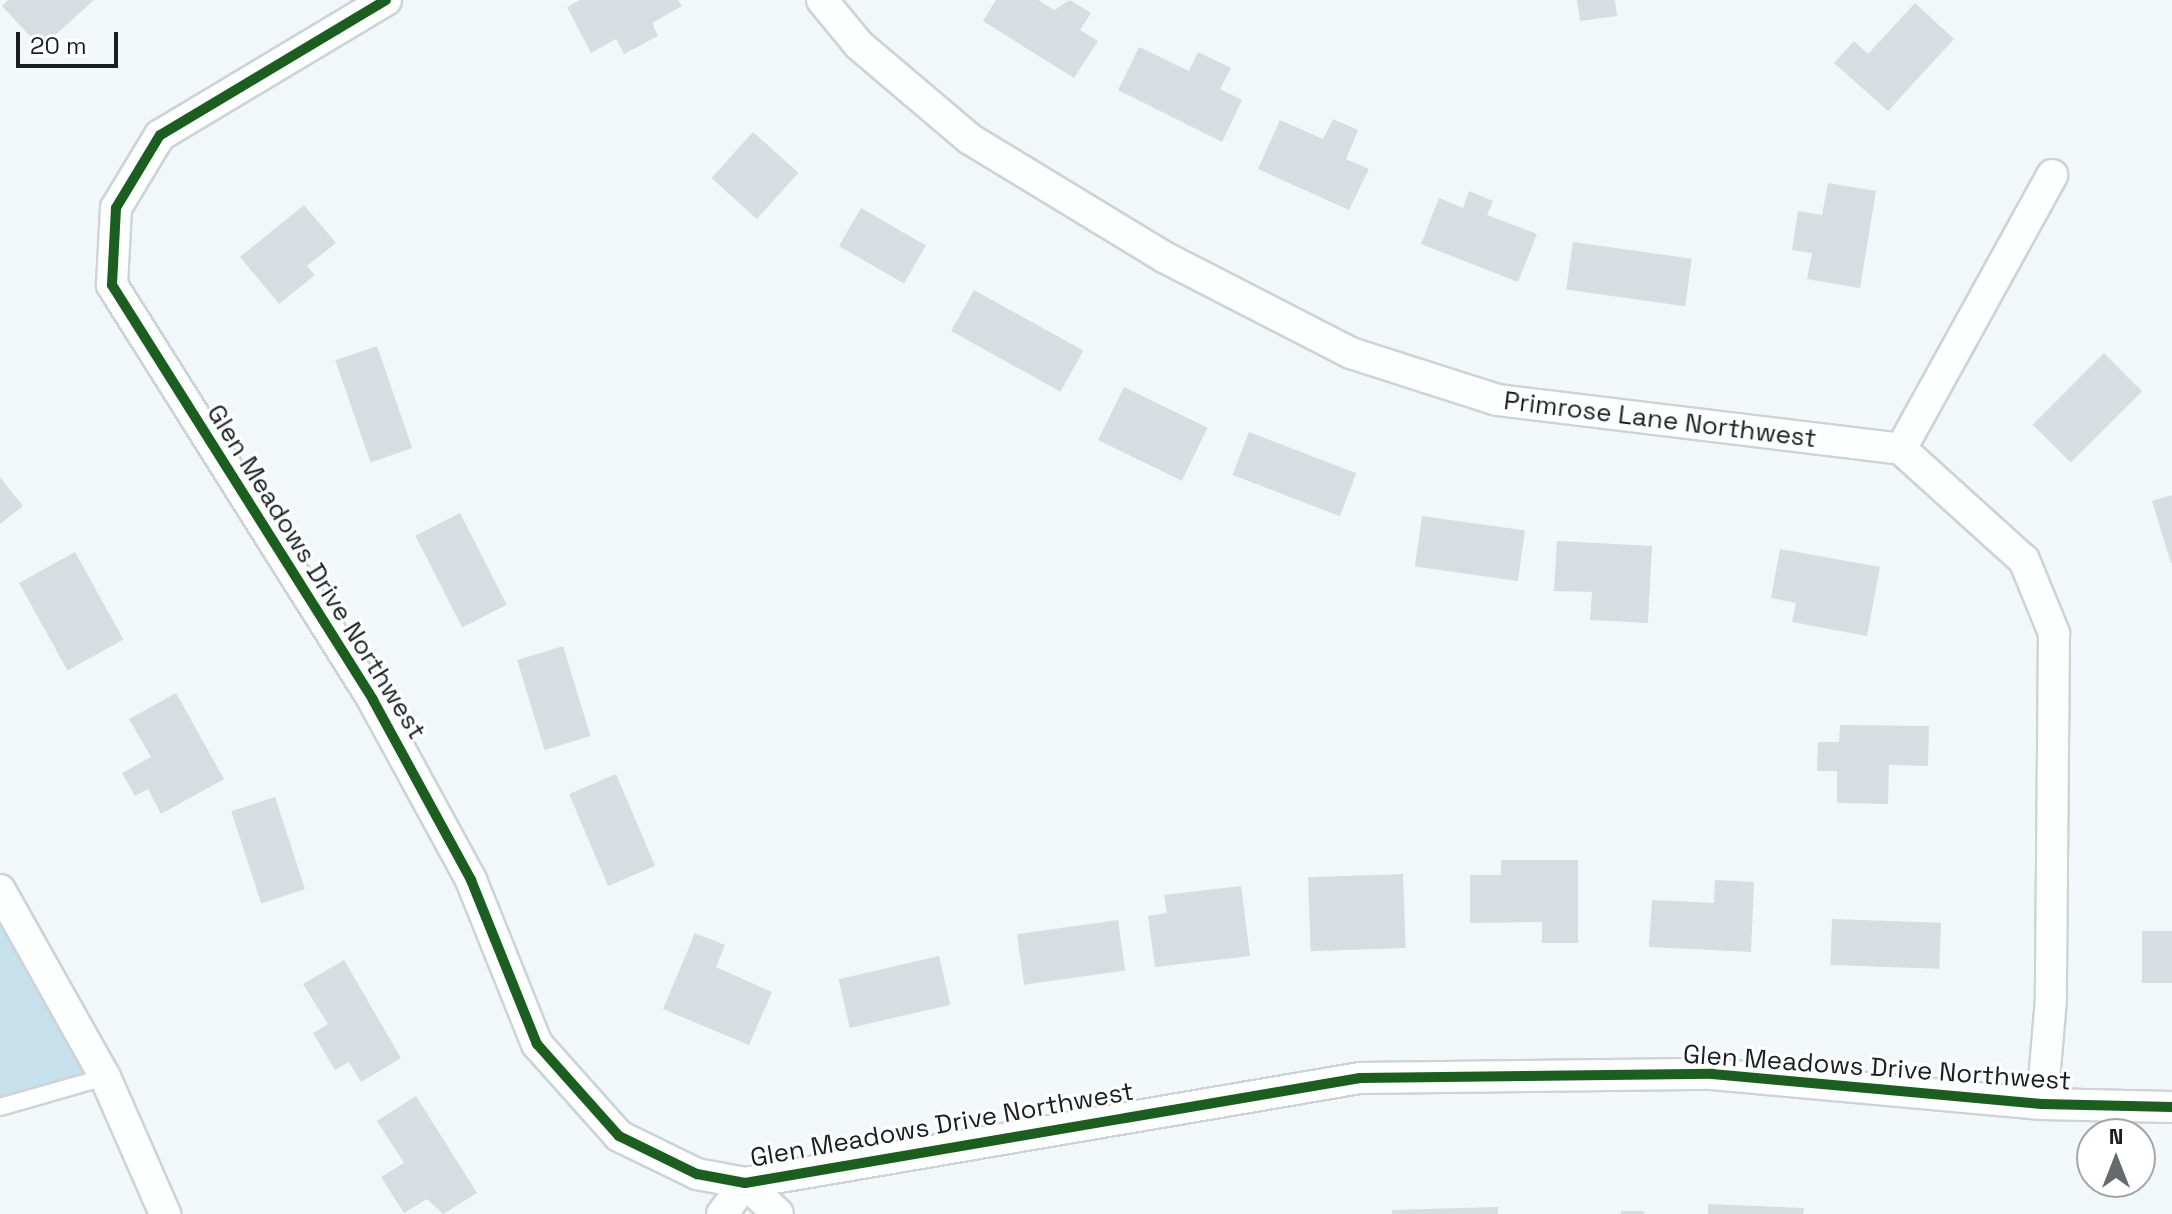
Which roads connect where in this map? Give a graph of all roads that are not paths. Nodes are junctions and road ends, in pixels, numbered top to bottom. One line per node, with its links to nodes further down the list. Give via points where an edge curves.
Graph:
1 (386, 0): 10 (street, Glen Meadows Drive Northwest, via 160,135 116,208 112,285 373,700 471,880 537,1044 619,1136 697,1174)
2 (822, 0): 4 (street, Primrose Lane Northwest, via 859,45 970,139 1164,257 1351,353 1497,400)
3 (2052, 175): 4 (street)
4 (1901, 449): 7 (street, via 2024,560 2054,633 2051,999)
5 (0, 890): 6 (street)
6 (105, 1077): 8 (lane); 11 (street)
7 (2042, 1104): 9 (street, Glen Meadows Drive Northwest); 10 (street, Glen Meadows Drive Northwest, via 1712,1074 1360,1078)
8 (0, 1107)
9 (2172, 1107)
10 (745, 1183): 12 (street); 13 (street)
11 (165, 1214)
12 (722, 1214)
13 (778, 1214)

